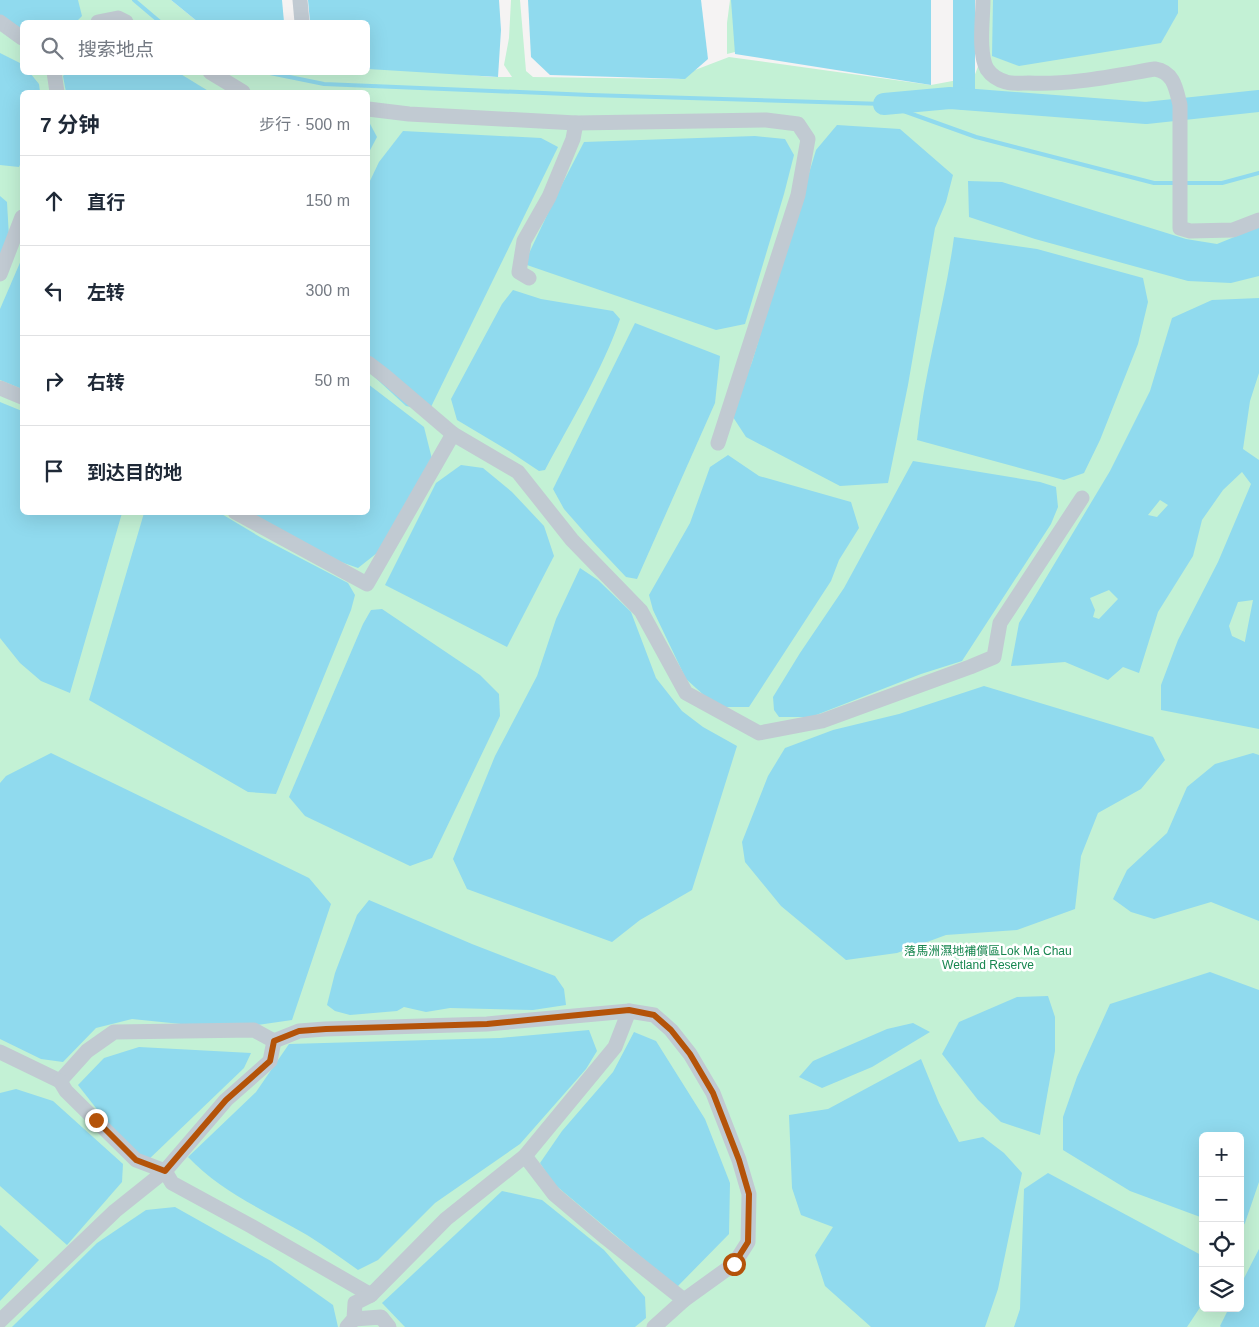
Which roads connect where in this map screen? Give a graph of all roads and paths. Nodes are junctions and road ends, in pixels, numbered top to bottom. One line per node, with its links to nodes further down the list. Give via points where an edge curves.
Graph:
1 (300, 0): 5 (street)
2 (983, 0): 14 (street, via 984,61 988,70 1006,82 1087,81 1162,70 1173,80 1180,105 1180,228 1233,230)
3 (108, 20): 4 (street)
4 (122, 20)
5 (302, 20)
6 (0, 22): 7 (street)
7 (20, 37)
8 (54, 75): 10 (street)
9 (215, 75): 11 (street)
10 (57, 90)
11 (240, 90)
12 (370, 109): 13 (street)
13 (576, 122): 17 (street, via 573,139 549,197 524,241 519,272); 22 (street, via 766,120 798,124 808,139 798,195)
14 (1259, 220)
15 (20, 222): 16 (street)
16 (0, 274)
17 (529, 278)
18 (370, 365): 21 (street)
19 (0, 388): 20 (street)
20 (20, 396)
21 (453, 434): 23 (street, via 518,472 572,540 641,611 686,693 760,733 822,720 994,657 1000,623); 24 (street, via 367,584)
22 (718, 443)
23 (1082, 498)
24 (240, 515)
25 (629, 1010): 26 (street, via 487,1024 299,1031); 29 (street, via 615,1047); 32 (street, via 654,1015 690,1054 713,1093 749,1194 748,1242 734,1264)
26 (274, 1041): 28 (street, via 254,1030 114,1032 87,1051); 30 (street, via 270,1061 226,1100)
27 (0, 1052): 28 (street)
28 (60, 1081): 30 (street, via 66,1091 136,1160)
29 (525, 1156): 31 (street, via 446,1219); 32 (street, via 554,1194)
30 (165, 1171): 31 (street, via 172,1183); 33 (street, via 114,1211)
31 (371, 1294): 34 (street, via 355,1303)
32 (684, 1300): 36 (street)
33 (0, 1321)
34 (350, 1323): 35 (street, via 381,1317)
35 (389, 1327)
36 (654, 1327)

